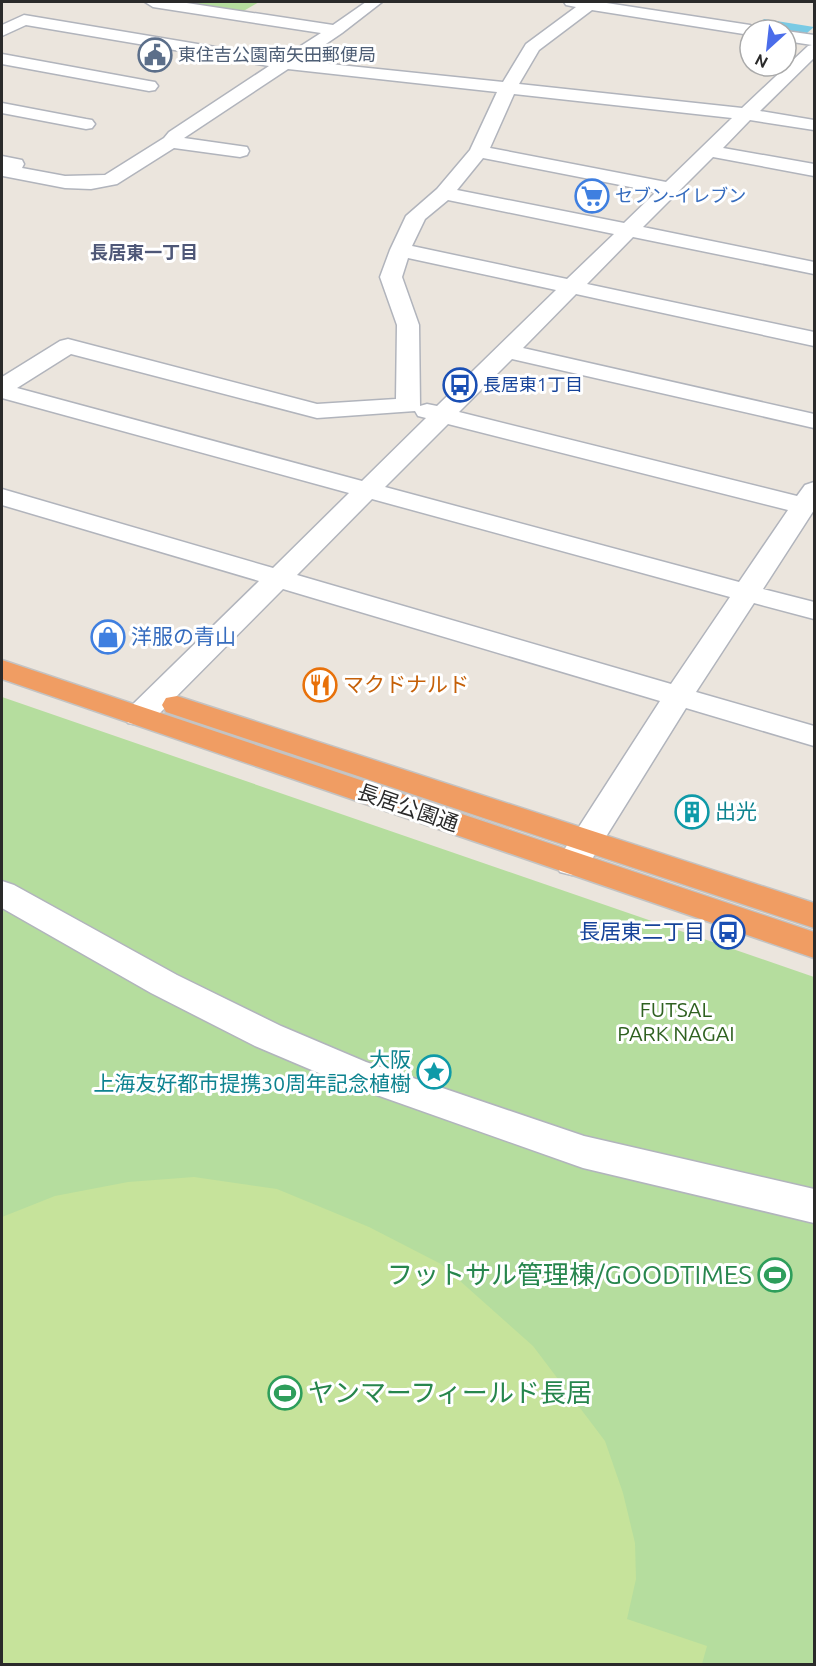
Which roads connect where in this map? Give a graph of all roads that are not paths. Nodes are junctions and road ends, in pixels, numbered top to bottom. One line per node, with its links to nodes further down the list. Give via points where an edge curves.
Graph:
1 (153, 2): 8 (street)
2 (375, 2): 8 (street)
3 (584, 2): 7 (street); 16 (street, via 532,47)
4 (52, 6): 6 (street)
5 (2, 16): 6 (street)
6 (24, 20): 9 (street); 14 (street)
7 (738, 28)
8 (336, 30): 14 (street)
9 (2, 31)
10 (798, 38): 11 (street)
11 (814, 40)
12 (814, 49): 18 (street, via 797,75)
13 (2, 59): 15 (street)
14 (285, 64): 16 (street); 21 (street)
15 (148, 86)
16 (508, 88): 18 (street); 24 (street)
17 (2, 108): 19 (street)
18 (746, 114): 20 (street); 23 (street)
19 (86, 124)
20 (814, 124)
21 (171, 142): 22 (street); 25 (street, via 110,180 91,183 10,172)
22 (240, 150)
23 (710, 151): 26 (street); 27 (street)
24 (479, 152): 27 (street); 28 (street)
25 (8, 163)
26 (814, 170)
27 (672, 189): 29 (street)
28 (444, 193): 29 (street); 30 (street, via 416,216)
29 (630, 230): 31 (street); 32 (street)
30 (400, 250): 32 (street); 36 (street, via 392,277 408,325)
31 (814, 268)
32 (573, 287): 33 (street); 34 (street)
33 (814, 339)
34 (508, 351): 37 (street); 38 (street)
35 (2, 389): 36 (street, via 68,346 317,411); 39 (street)
36 (408, 406): 37 (street)
37 (443, 416): 39 (street); 41 (street)
38 (814, 421)
39 (369, 490): 42 (street); 43 (street)
40 (2, 497): 42 (street)
41 (809, 498): 43 (street)
42 (278, 578): 47 (street); 48 (street)
43 (746, 592): 44 (street); 47 (street)
44 (814, 611)
45 (2, 646): 48 (highway, 長居公園通)
46 (2, 669): 48 (highway, 長居公園通)
47 (679, 695): 49 (street); 50 (street)
48 (148, 707): 50 (highway, 長居公園通)
49 (814, 736)
50 (580, 852): 52 (highway, 長居公園通); 53 (highway, 長居公園通)
51 (2, 893): 54 (street, via 164,984 268,1036 353,1072 583,1152)
52 (814, 916)
53 (814, 945)
54 (814, 1206)

